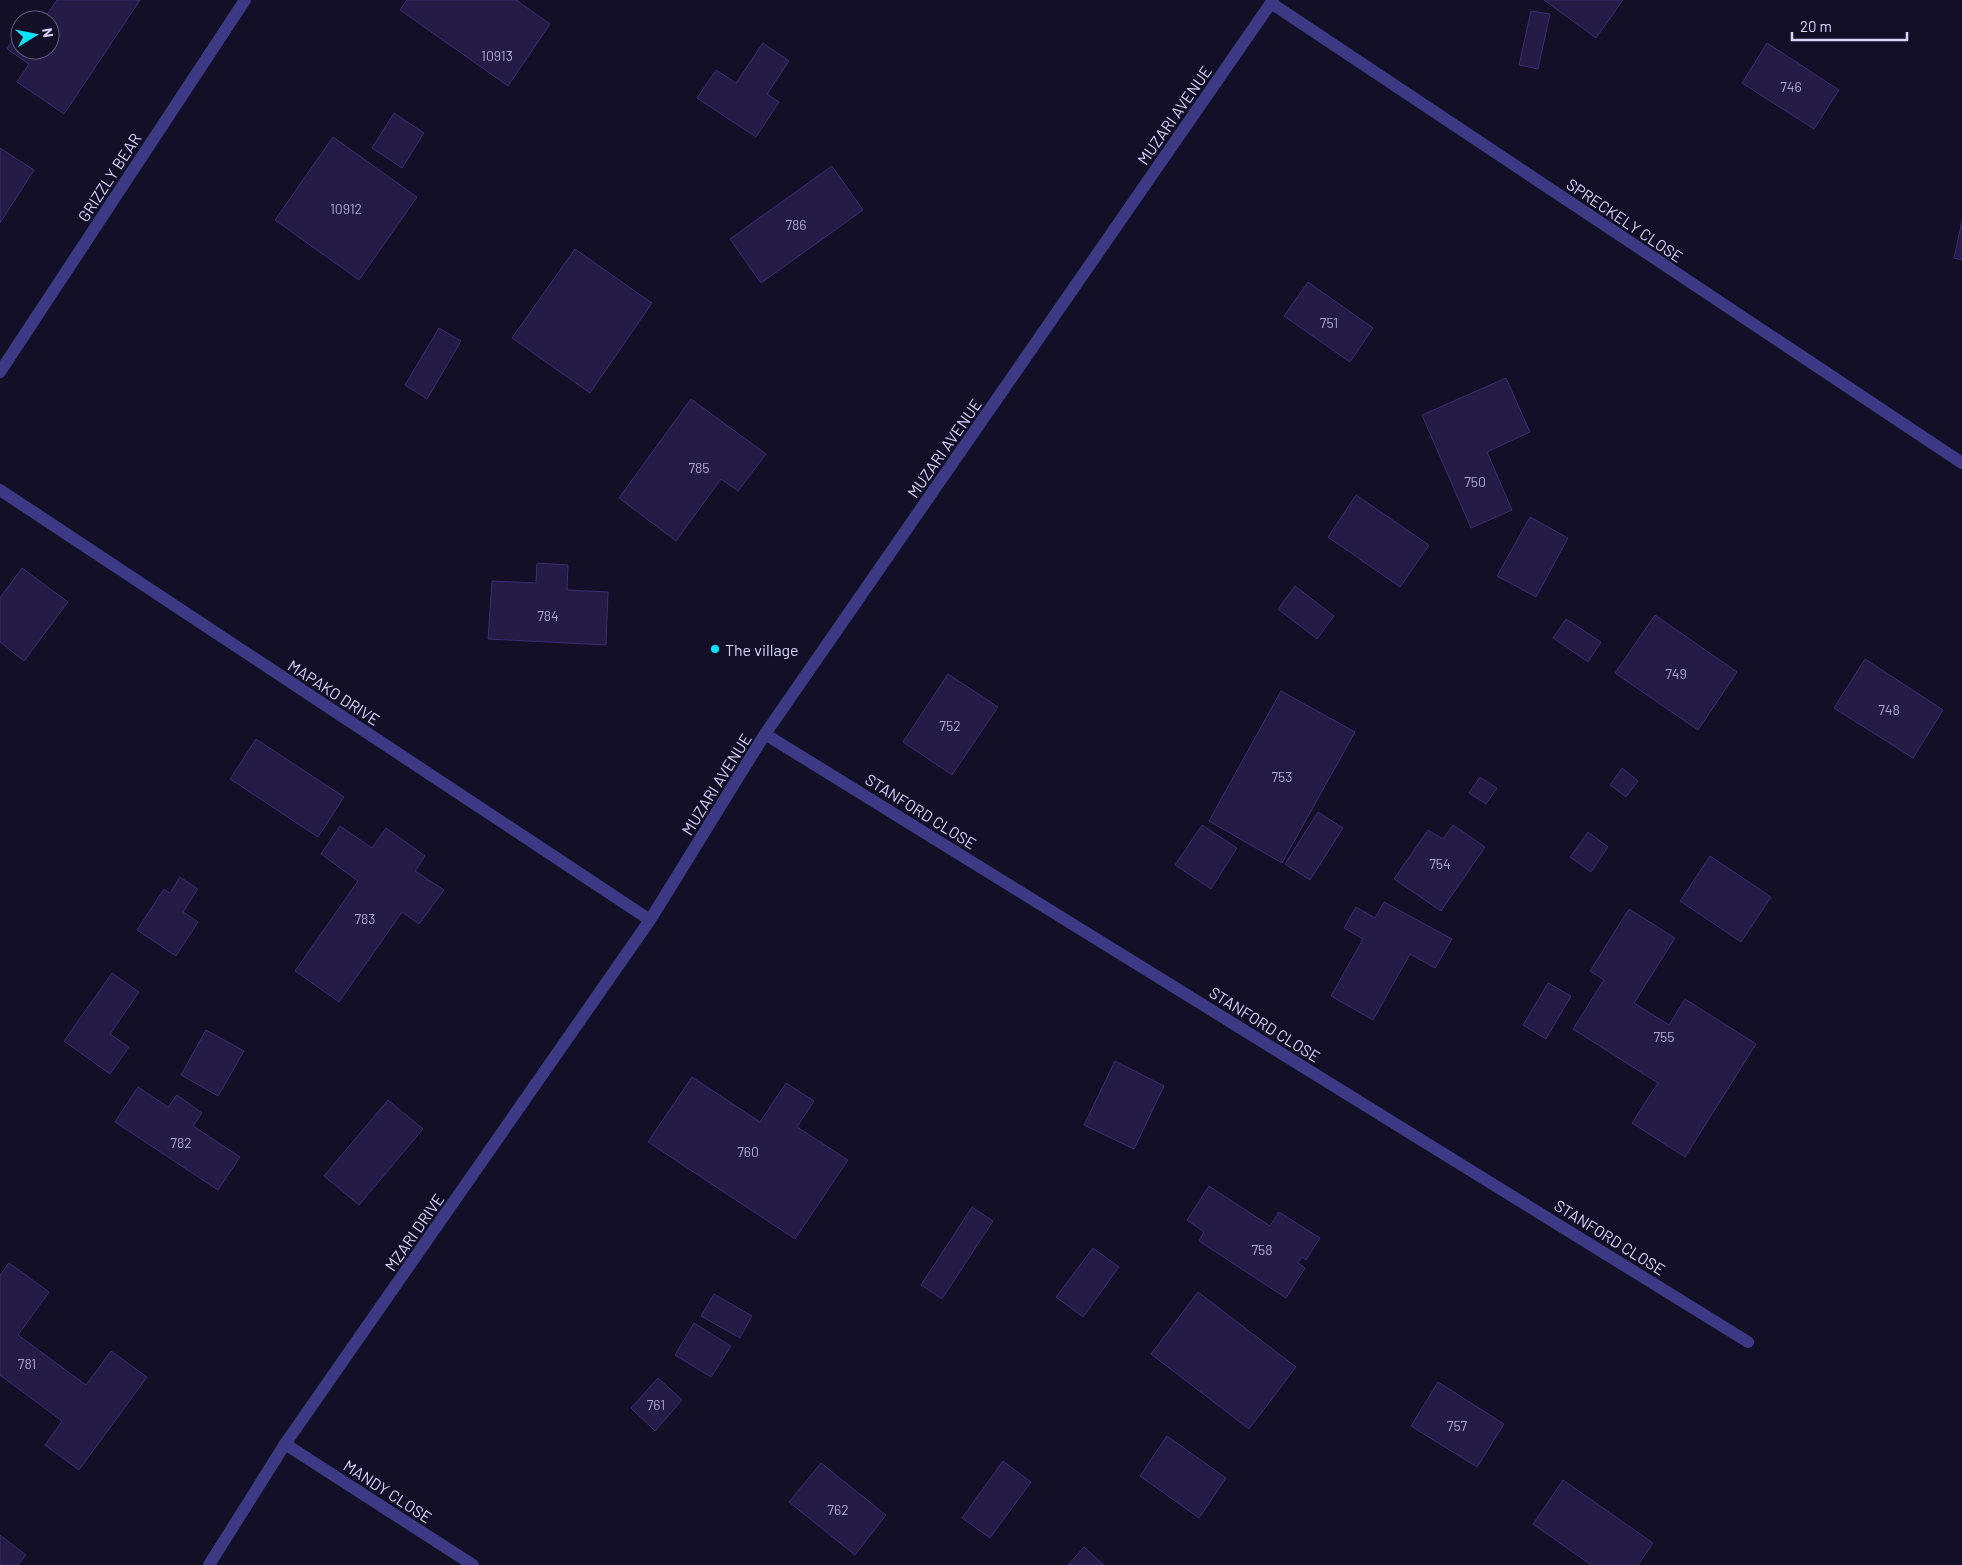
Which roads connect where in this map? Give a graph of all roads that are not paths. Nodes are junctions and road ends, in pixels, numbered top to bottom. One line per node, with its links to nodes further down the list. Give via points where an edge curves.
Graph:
1 (245, 0): 3 (street, GRIZZLY BEAR)
2 (1272, 2): 4 (street, SPRECKELY CLOSE); 6 (street, MUZARI AVENUE)
3 (0, 372)
4 (1962, 463)
5 (0, 490): 7 (street, MAPAKO DRIVE)
6 (766, 734): 7 (street, MUZARI AVENUE); 8 (street, STANFORD CLOSE)
7 (650, 920): 9 (street, MZARI DRIVE)
8 (1748, 1342)
9 (285, 1444): 10 (street, MZARI DRIVE); 11 (street, MANDY CLOSE)
10 (209, 1565)
11 (473, 1565)

